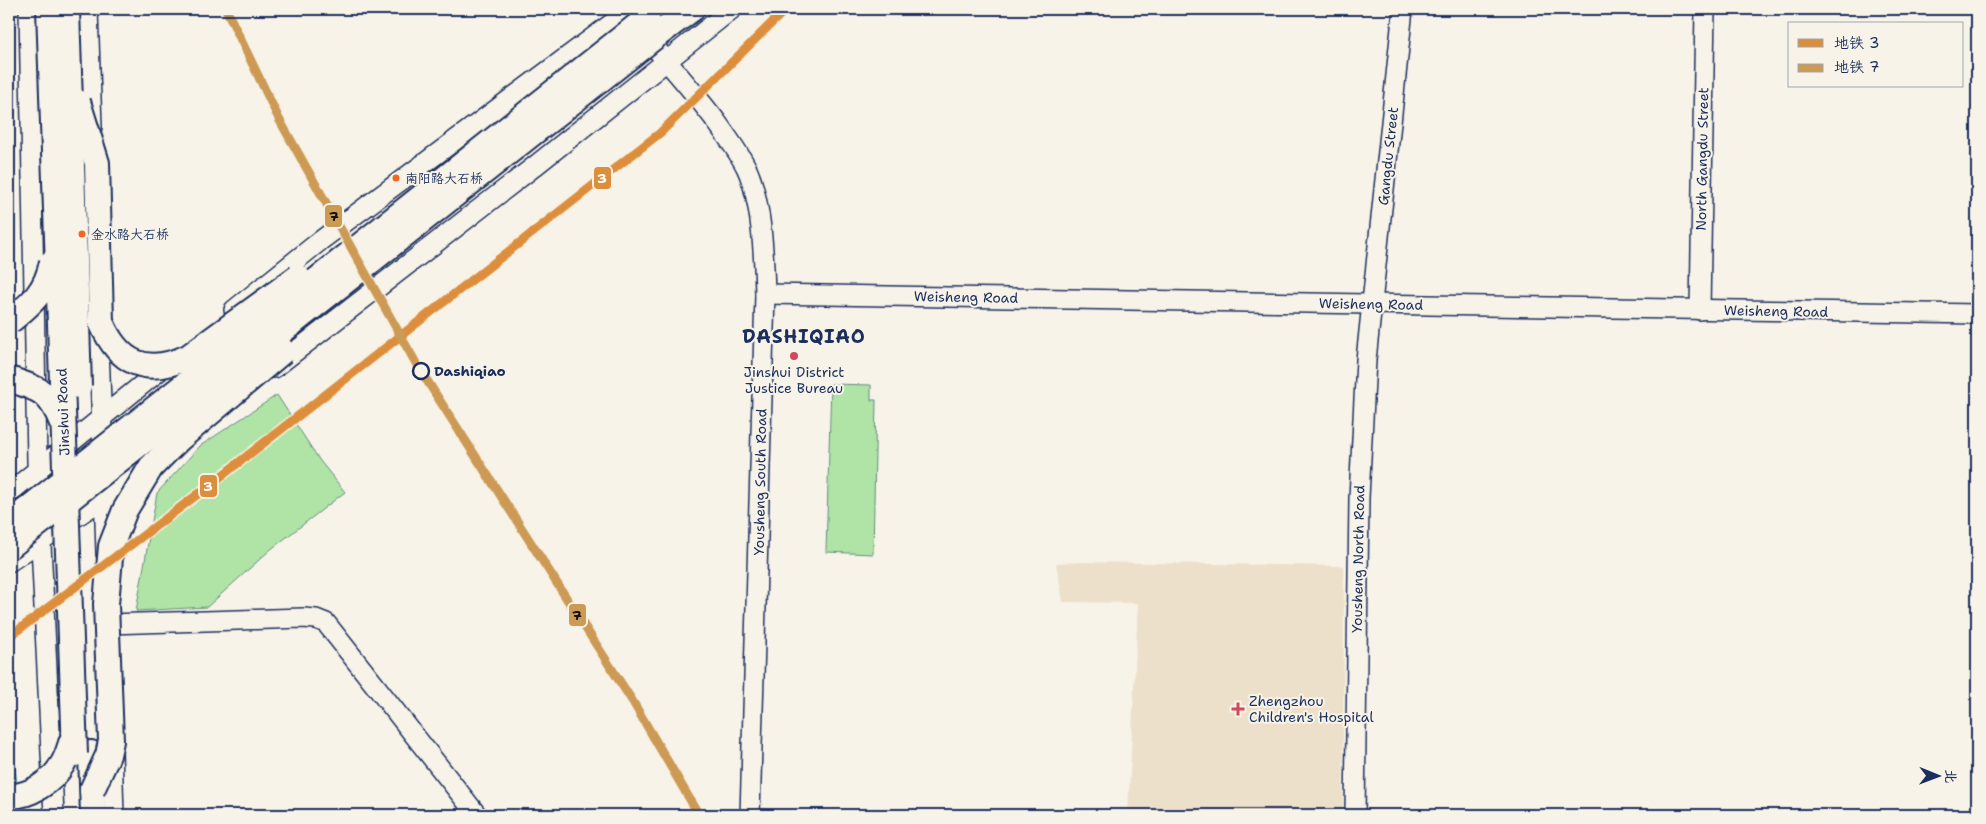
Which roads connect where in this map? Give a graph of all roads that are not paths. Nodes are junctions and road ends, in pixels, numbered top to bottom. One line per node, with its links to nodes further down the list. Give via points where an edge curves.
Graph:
1 (29, 9): 23 (street)
2 (49, 9): 12 (main road, Jinshui Road, bridge)
3 (67, 9): 11 (main road, Jinshui Road, bridge)
4 (88, 9): 21 (street)
5 (692, 9): 9 (main road)
6 (732, 9): 10 (street)
7 (1403, 9): 16 (street, Gangdu Street)
8 (1705, 9): 17 (street, North Gangdu Street)
9 (644, 17): 10 (street, Yousheng South Road); 13 (main road, bridge); 15 (main road, bridge); 21 (street, via 320,241)
10 (667, 61): 14 (street, Yousheng South Road, via 736,148 748,170 760,229); 25 (street)
11 (69, 70): 13 (main road, bridge, via 97,163 101,322 108,339 132,362 154,366 175,363 293,280); 32 (main road, Jinshui Road, bridge)
12 (57, 233): 19 (main road, bridge, via 44,289 34,302); 22 (main road, Jinshui Road, bridge)
13 (362, 244): 26 (main road, bridge)
14 (764, 294): 16 (street, Weisheng Road); 39 (street, Yousheng South Road)
15 (325, 296): 28 (main road, bridge); 32 (main road, bridge, via 296,339 152,467 126,510 111,546 106,604 110,741 108,755)
16 (1372, 304): 17 (street, Weisheng Road); 40 (street, Yousheng North Road, via 1358,498)
17 (1700, 310): 18 (street, Weisheng Road)
18 (1977, 314)
19 (9, 322)
20 (9, 379): 22 (main road, bridge, via 45,394 56,406)
21 (101, 418): 23 (street); 25 (street)
22 (64, 429): 31 (main road, Jinshui Road, bridge)
23 (38, 469): 24 (street); 27 (street)
24 (9, 492)
25 (104, 498): 27 (street); 30 (street)
26 (9, 524)
27 (40, 541): 29 (street); 34 (street)
28 (9, 546)
29 (9, 562)
30 (108, 624): 37 (street); 38 (street, via 303,618 326,623)
31 (75, 733): 33 (main road, bridge, via 63,764 53,778 32,791); 35 (main road, Jinshui Road, bridge)
32 (92, 790): 36 (main road, Jinshui Road)
33 (9, 796)
34 (54, 815)
35 (77, 815)
36 (93, 815)
37 (114, 815)
38 (477, 815)
39 (750, 815)
40 (1355, 815)

